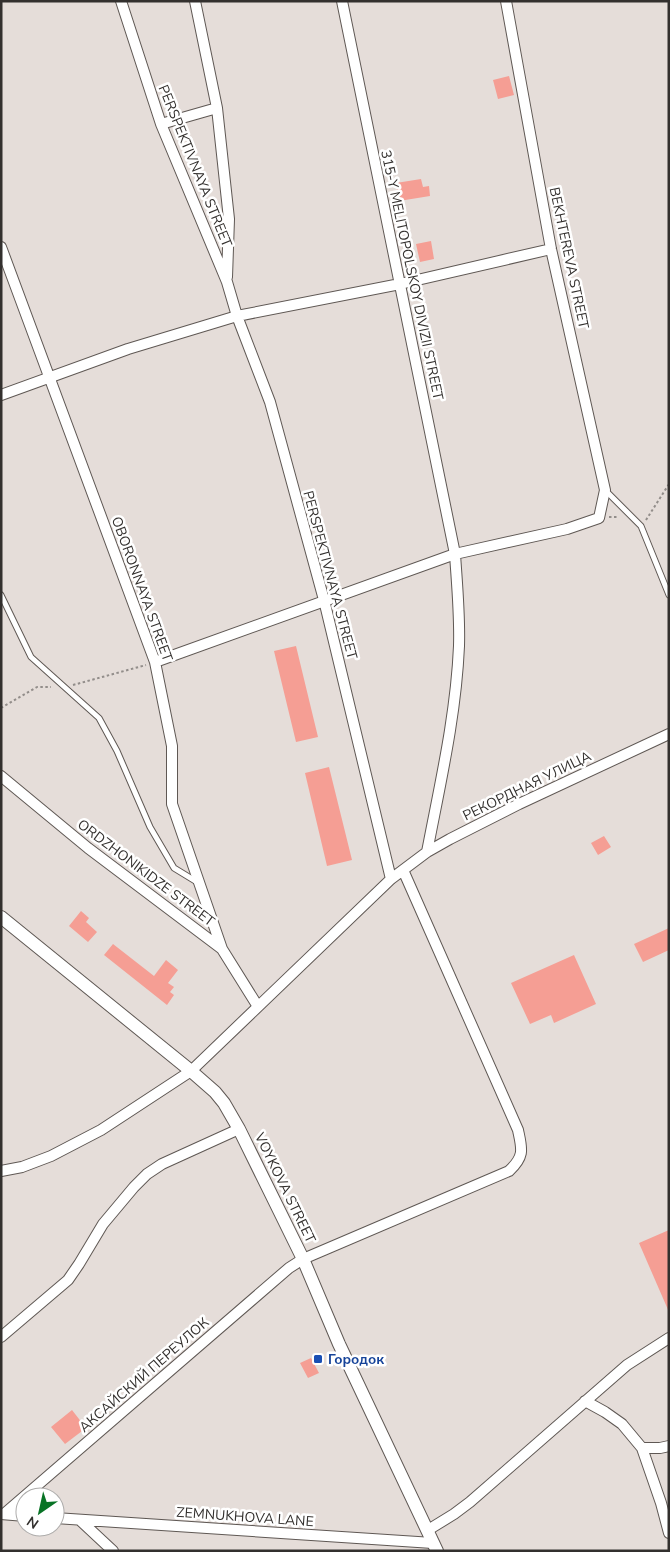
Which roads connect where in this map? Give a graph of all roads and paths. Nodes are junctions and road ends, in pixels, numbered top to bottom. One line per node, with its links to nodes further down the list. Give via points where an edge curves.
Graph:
1 (121, 1): 6 (street, PERSPEKTIVNAYA STREET)
2 (195, 1): 5 (street, PERSPEKTIVNAYA STREET)
3 (342, 1): 10 (street, 315-Y MELITOPOLSKOY DIVIZII STREET)
4 (506, 1): 8 (street, BEKHTEREVA STREET)
5 (217, 108): 6 (street); 9 (street, PERSPEKTIVNAYA STREET, via 229,219)
6 (161, 124): 9 (street, PERSPEKTIVNAYA STREET)
7 (1, 247): 12 (street, OBORONNAYA STREET)
8 (552, 249): 10 (street); 15 (street, BEKHTEREVA STREET)
9 (227, 282): 11 (street, PERSPEKTIVNAYA STREET)
10 (400, 284): 11 (street); 18 (street, 315-Y MELITOPOLSKOY DIVIZII STREET)
11 (237, 316): 12 (street); 21 (street, PERSPEKTIVNAYA STREET, via 270,402)
12 (49, 377): 13 (street); 22 (street, OBORONNAYA STREET)
13 (1, 395)
14 (669, 484): 17 (path)
15 (605, 490): 16 (street, BEKHTEREVA STREET); 17 (lane)
16 (599, 518): 17 (path, via 622,517); 18 (street, via 567,529)
17 (640, 524): 19 (lane)
18 (455, 554): 21 (street); 27 (street, 315-Y MELITOPOLSKOY DIVIZII STREET, via 459,645 456,682 447,754)
19 (669, 595)
20 (1, 596): 23 (lane, via 31,657)
21 (324, 600): 22 (street); 29 (street, PERSPEKTIVNAYA STREET)
22 (155, 662): 23 (path); 30 (street, OBORONNAYA STREET, via 172,746 172,804)
23 (66, 687): 24 (path, via 37,687); 30 (lane, via 99,718 150,827 174,868)
24 (1, 708)
25 (669, 734): 27 (street, РЕКОРДНАЯ УЛИЦА, via 519,804)
26 (1, 776): 32 (street, ORDZHONIKIDZE STREET, via 88,848)
27 (426, 852): 28 (street, РЕКОРДНАЯ УЛИЦА)
28 (403, 870): 29 (street, РЕКОРДНАЯ УЛИЦА); 37 (street, АКСАЙСКИЙ ПЕРЕУЛОК, via 518,1130 522,1150 518,1162 509,1171)
29 (391, 879): 33 (street, РЕКОРДНАЯ УЛИЦА)
30 (199, 884): 32 (street, OBORONNAYA STREET)
31 (1, 917): 34 (street, VOYKOVA STREET)
32 (222, 949): 33 (street, ORDZHONIKIDZE STREET)
33 (257, 1005): 34 (street, РЕКОРДНАЯ УЛИЦА)
34 (191, 1070): 35 (street, VOYKOVA STREET, via 215,1092); 36 (street, РЕКОРДНАЯ УЛИЦА, via 101,1130 51,1156)
35 (239, 1128): 37 (street, VOYKOVA STREET); 38 (street, via 147,1174 103,1224 68,1280)
36 (1, 1170)
37 (302, 1259): 44 (street, АКСАЙСКИЙ ПЕРЕУЛОК); 47 (street, VOYKOVA STREET)
38 (1, 1337)
39 (669, 1338): 40 (street, via 627,1365)
40 (585, 1401): 42 (street, via 622,1424); 47 (street, via 470,1502)
41 (669, 1446): 42 (street)
42 (642, 1448): 43 (street)
43 (665, 1507): 48 (street)
44 (3, 1514)
45 (65, 1519): 46 (street, ZEMNUKHOVA LANE)
46 (81, 1521): 49 (street, ZEMNUKHOVA LANE); 50 (street)
47 (428, 1530): 49 (street, VOYKOVA STREET)
48 (669, 1533)
49 (435, 1547)
50 (113, 1551)

